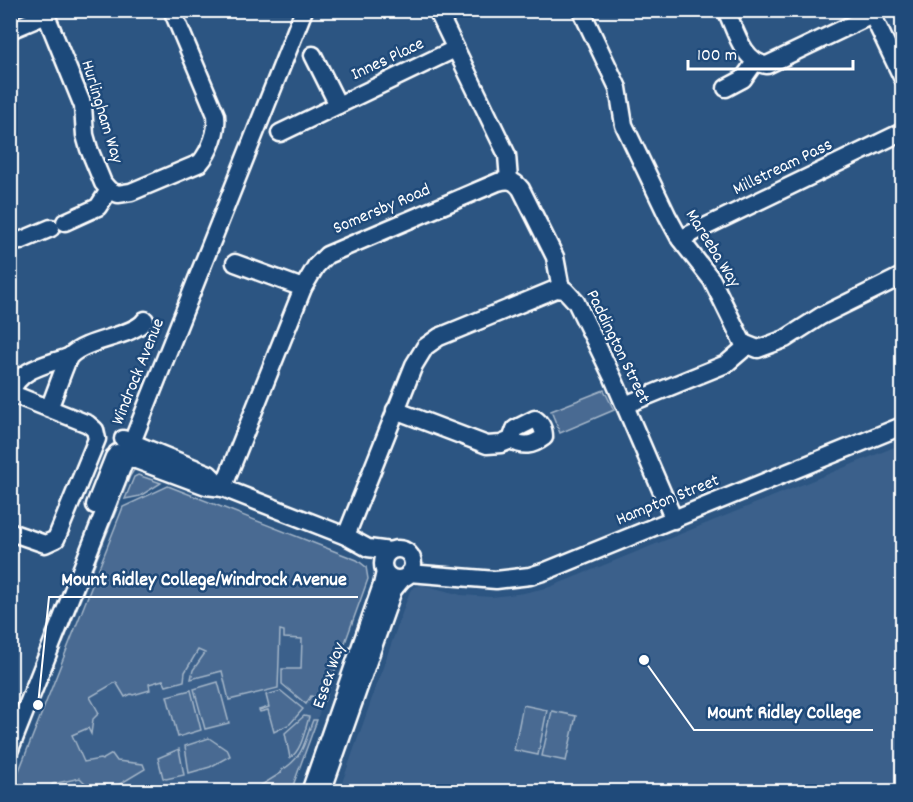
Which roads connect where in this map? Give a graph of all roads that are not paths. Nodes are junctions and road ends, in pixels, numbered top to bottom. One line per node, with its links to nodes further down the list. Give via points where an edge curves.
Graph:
1 (172, 10): 19 (street, Hurlingham Way, via 216,115 216,129 203,159 196,165 131,192 118,194)
2 (294, 10): 35 (street, Windrock Avenue)
3 (304, 10): 35 (street, Windrock Avenue)
4 (438, 10): 10 (street)
5 (582, 10): 20 (street, Mareeba Way, via 618,88 624,125)
6 (726, 10): 12 (street, via 747,55)
7 (45, 13): 9 (street); 19 (street, Hurlingham Way, via 83,106 89,149)
8 (871, 13): 12 (street, via 772,63); 13 (street)
9 (10, 30)
10 (455, 49): 15 (street, Innes Place); 18 (street, via 507,155)
11 (313, 55): 15 (street, Innes Place)
12 (755, 62): 14 (street, via 743,79)
13 (903, 77)
14 (726, 88)
15 (338, 105): 17 (street, Innes Place)
16 (903, 132): 20 (street, Millstream Pass)
17 (280, 133)
18 (509, 180): 24 (street, Somersby Road, via 340,248 316,266); 25 (street, via 521,189 555,257)
19 (109, 190): 21 (street, Hurlingham Way, via 98,207)
20 (680, 239): 27 (street, Mareeba Way, via 705,270)
21 (10, 242)
22 (235, 263): 24 (street)
23 (903, 276): 27 (street, via 821,316 775,344 758,349)
24 (303, 288): 36 (street, Somersby Road)
25 (561, 289): 30 (street, Paddington Street, via 576,302); 32 (street, Paddington Street, via 431,342 414,365)
26 (145, 320): 28 (street, via 138,328 77,350)
27 (747, 346): 30 (street, via 726,364)
28 (68, 357): 29 (street, via 24,374); 31 (street)
29 (11, 393): 31 (street)
30 (625, 405): 37 (street, Paddington Street)
31 (50, 408): 38 (street, via 88,424 95,430 97,442 56,539 45,544)
32 (395, 410): 34 (street, via 487,445); 39 (street, Paddington Street)
33 (903, 426): 37 (street, Hampton Street)
34 (511, 440)
35 (124, 448): 36 (street, via 209,474); 42 (street, Windrock Avenue); 43 (street, Windrock Avenue)
36 (223, 488): 39 (street)
37 (674, 520): 41 (street, Hampton Street, via 530,576 487,580)
38 (10, 532)
39 (346, 536): 40 (street)
40 (386, 563): 41 (street, via 392,578); 41 (street, via 403,550); 44 (street, Essex Way, via 382,585)
41 (408, 570): 45 (street, Essex Way, via 393,590)
42 (10, 725)
43 (10, 749)
44 (310, 792)
45 (322, 792)

